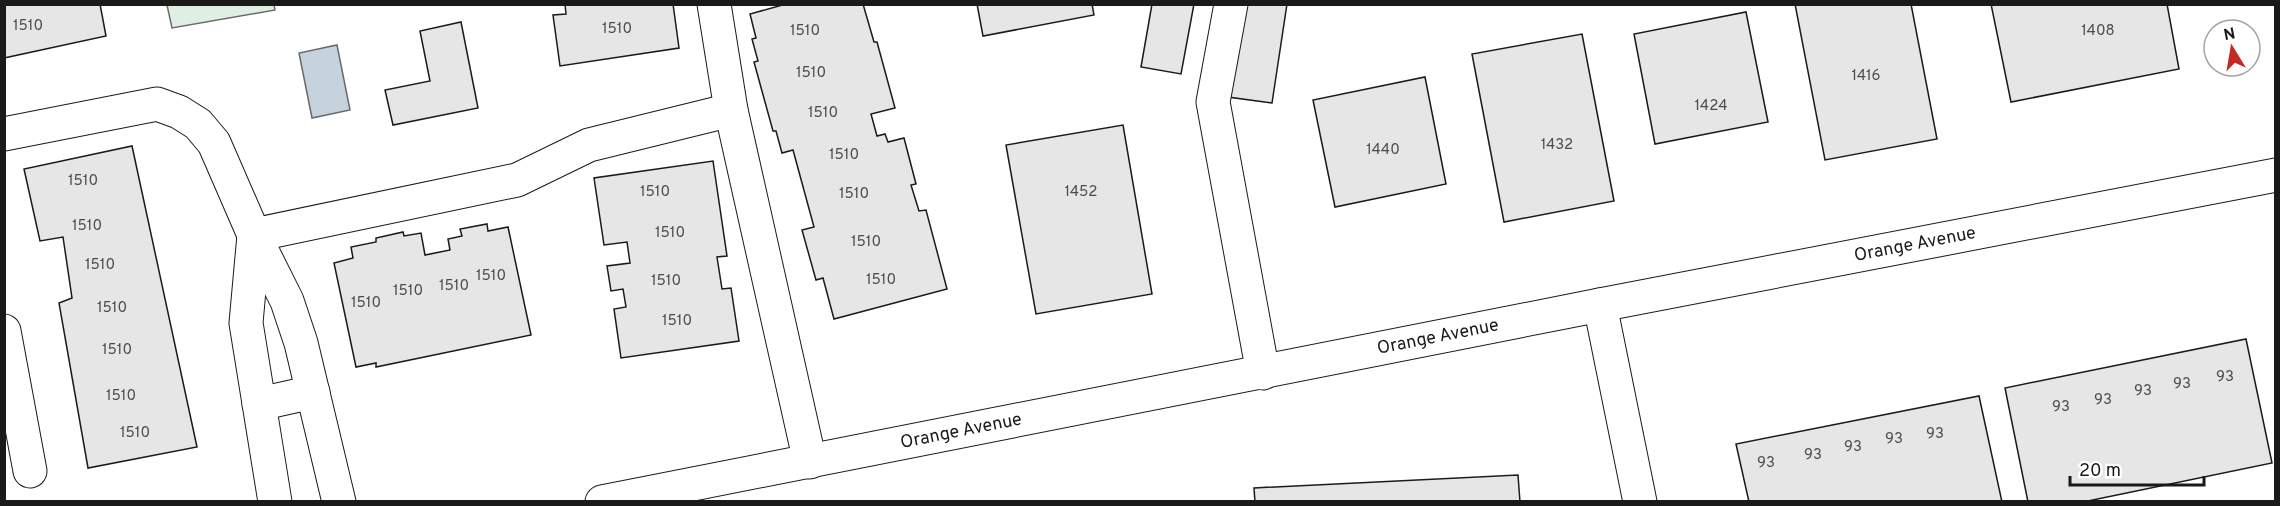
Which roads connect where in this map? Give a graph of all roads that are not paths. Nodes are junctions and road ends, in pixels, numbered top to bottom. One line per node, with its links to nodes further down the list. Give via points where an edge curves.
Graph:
1 (714, 4): 3 (street)
2 (1231, 4): 9 (street, via 1213,102)
3 (731, 110): 6 (street, via 589,145 518,180); 12 (street)
4 (4, 134): 6 (street, via 157,104 179,112 198,124 214,143)
5 (2276, 176): 7 (street, Orange Avenue)
6 (254, 235): 10 (street, via 287,301); 11 (street, via 246,323)
7 (1600, 305): 9 (street, Orange Avenue); 17 (street)
8 (4, 331): 13 (street)
9 (1263, 373): 12 (street, Orange Avenue)
10 (313, 392): 11 (street); 15 (street)
11 (259, 404): 14 (street)
12 (810, 462): 16 (street, Orange Avenue)
13 (30, 471)
14 (275, 501)
15 (339, 501)
16 (602, 501)
17 (1640, 501)

